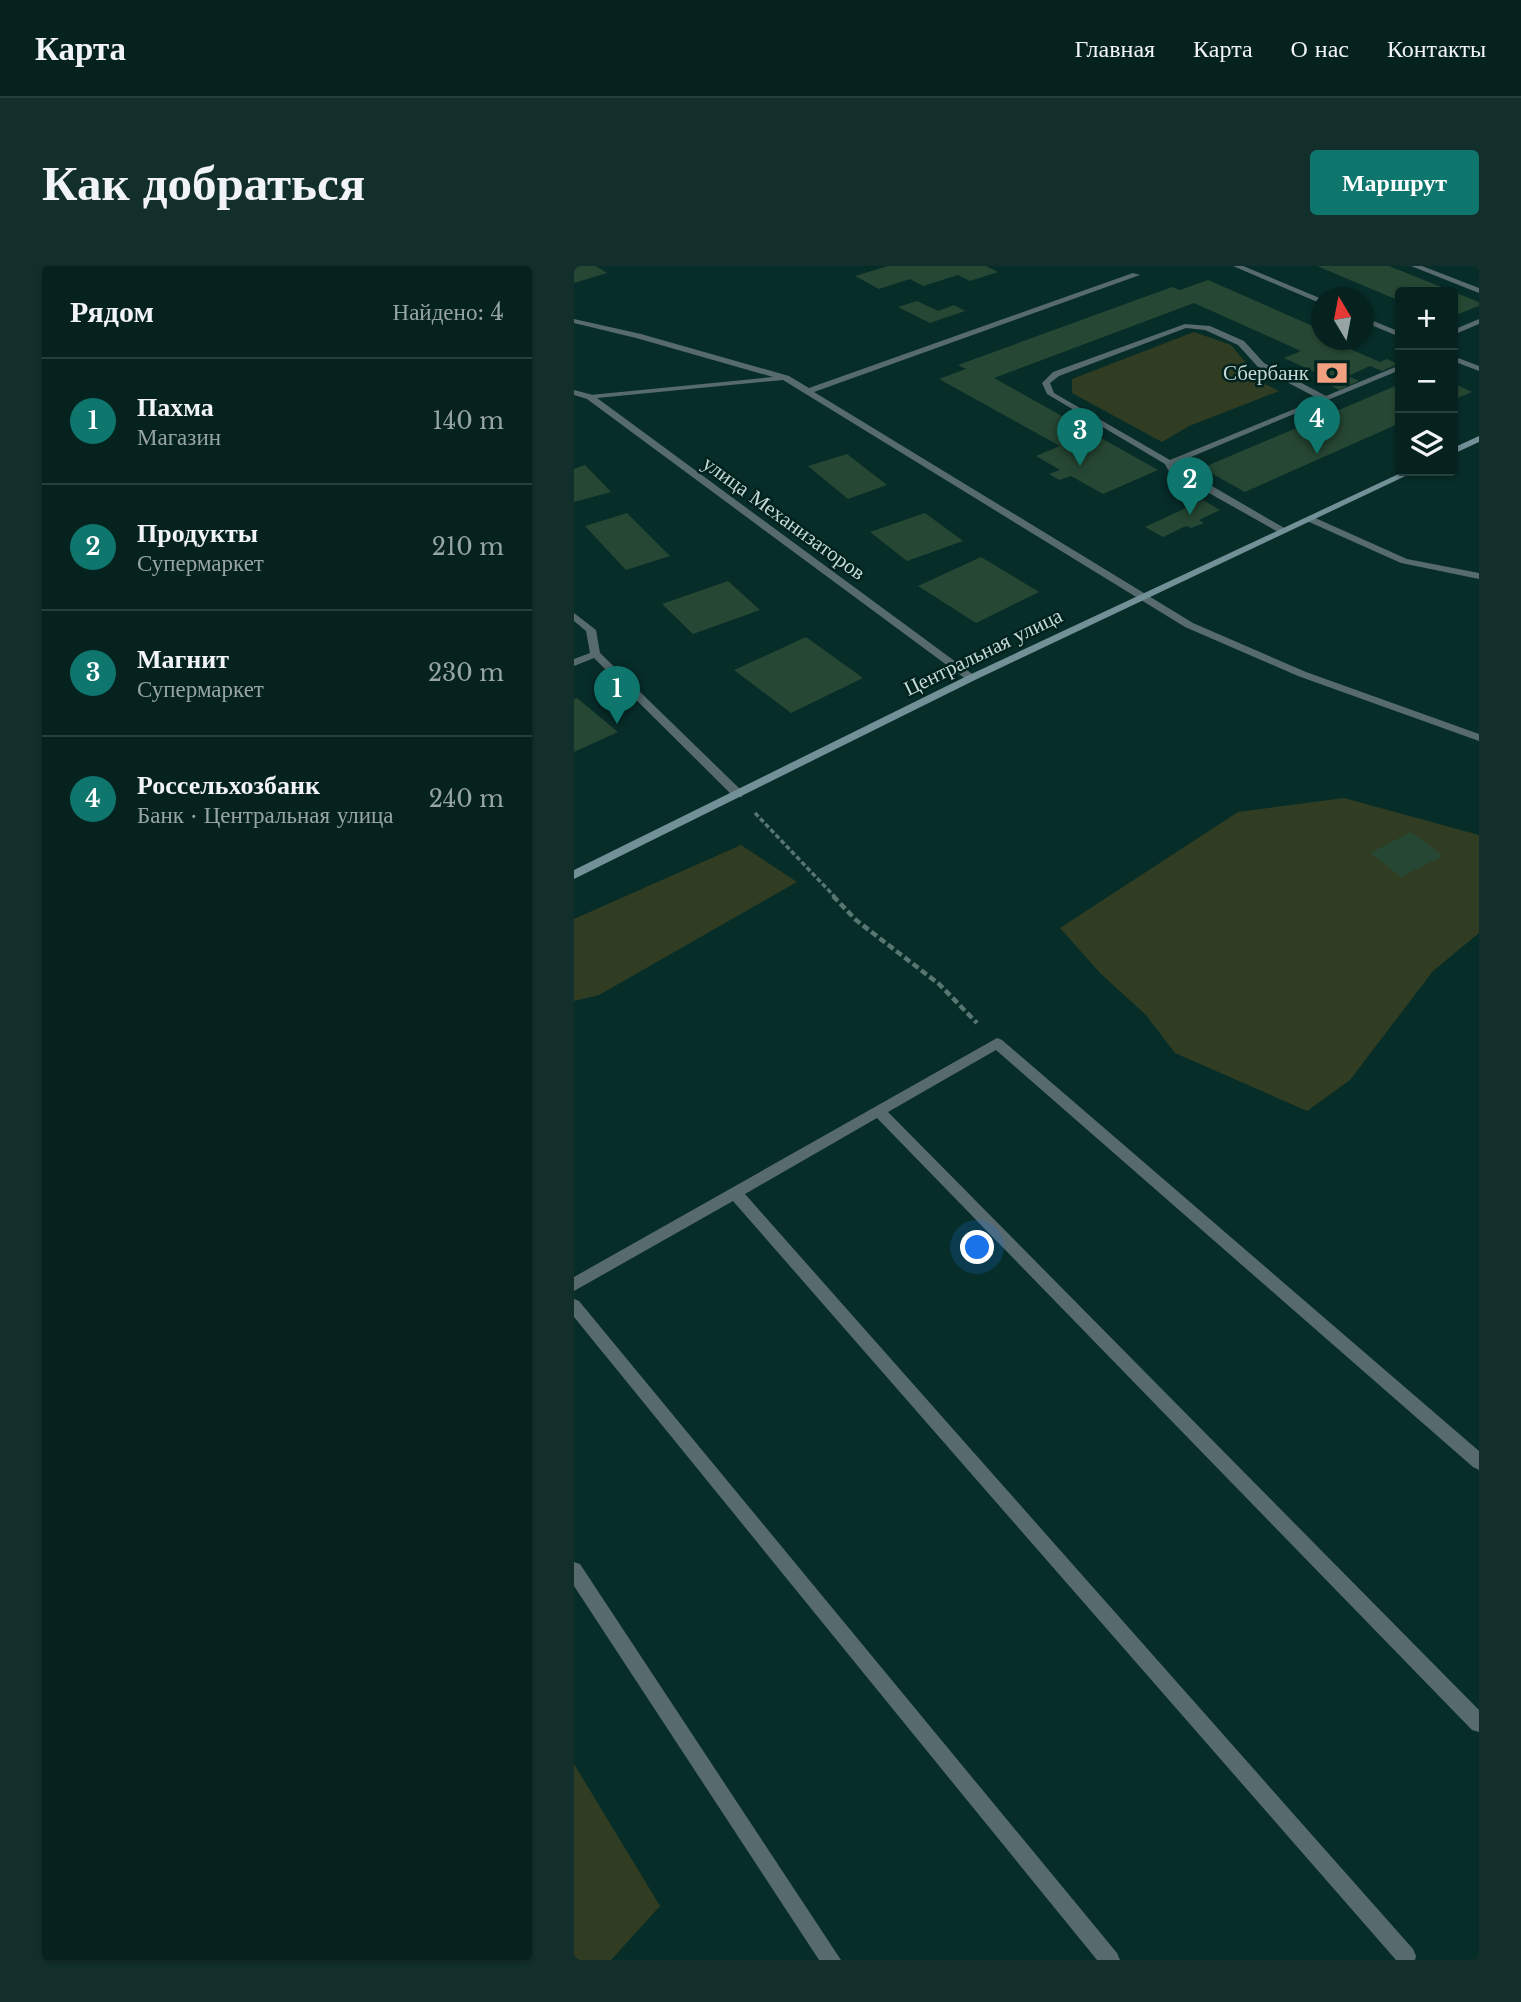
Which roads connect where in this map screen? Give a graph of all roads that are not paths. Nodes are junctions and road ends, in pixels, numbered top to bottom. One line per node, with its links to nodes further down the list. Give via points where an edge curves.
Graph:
1 (1237, 266): 5 (street)
2 (1415, 266): 4 (street)
3 (1136, 275): 15 (street)
4 (1479, 291)
5 (1311, 298)
6 (574, 321): 14 (street)
7 (1479, 321): 9 (street)
8 (1374, 324): 10 (street)
9 (1458, 331)
10 (1395, 333)
11 (1458, 360): 13 (street)
12 (1395, 369): 18 (street)
13 (1479, 369)
14 (786, 378): 15 (street); 17 (street)
15 (809, 391): 26 (street)
16 (574, 392): 17 (street, улица Механизаторов)
17 (590, 397): 30 (street, улица Механизаторов)
18 (1326, 398): 21 (street); 21 (street, via 1261,365 1241,343 1201,326 1178,328 1056,374 1046,383 1051,394)
19 (1479, 439): 20 (street)
20 (1458, 450)
21 (1169, 463): 24 (street)
22 (1401, 476): 23 (street, Центральная улица)
23 (1310, 519): 24 (street, Центральная улица); 25 (street, via 1404,561)
24 (1283, 531): 26 (street, Центральная улица)
25 (1479, 576)
26 (1144, 597): 30 (street, Центральная улица); 31 (street, via 1189,625 1302,674)
27 (574, 616): 28 (street, via 591,630)
28 (595, 654): 29 (street); 32 (street)
29 (574, 663)
30 (971, 678): 32 (street, Центральная улица)
31 (1479, 738)
32 (738, 794): 33 (street, Центральная улица)
33 (574, 875)
34 (879, 1111): 35 (street); 38 (street, via 998,1043); 40 (street)
35 (735, 1193): 36 (street); 41 (street)
36 (574, 1285)
37 (574, 1306): 43 (street)
38 (1479, 1462)
39 (574, 1570): 42 (street)
40 (1479, 1723)
41 (1406, 1956)
42 (831, 1960)
43 (1110, 1960)

